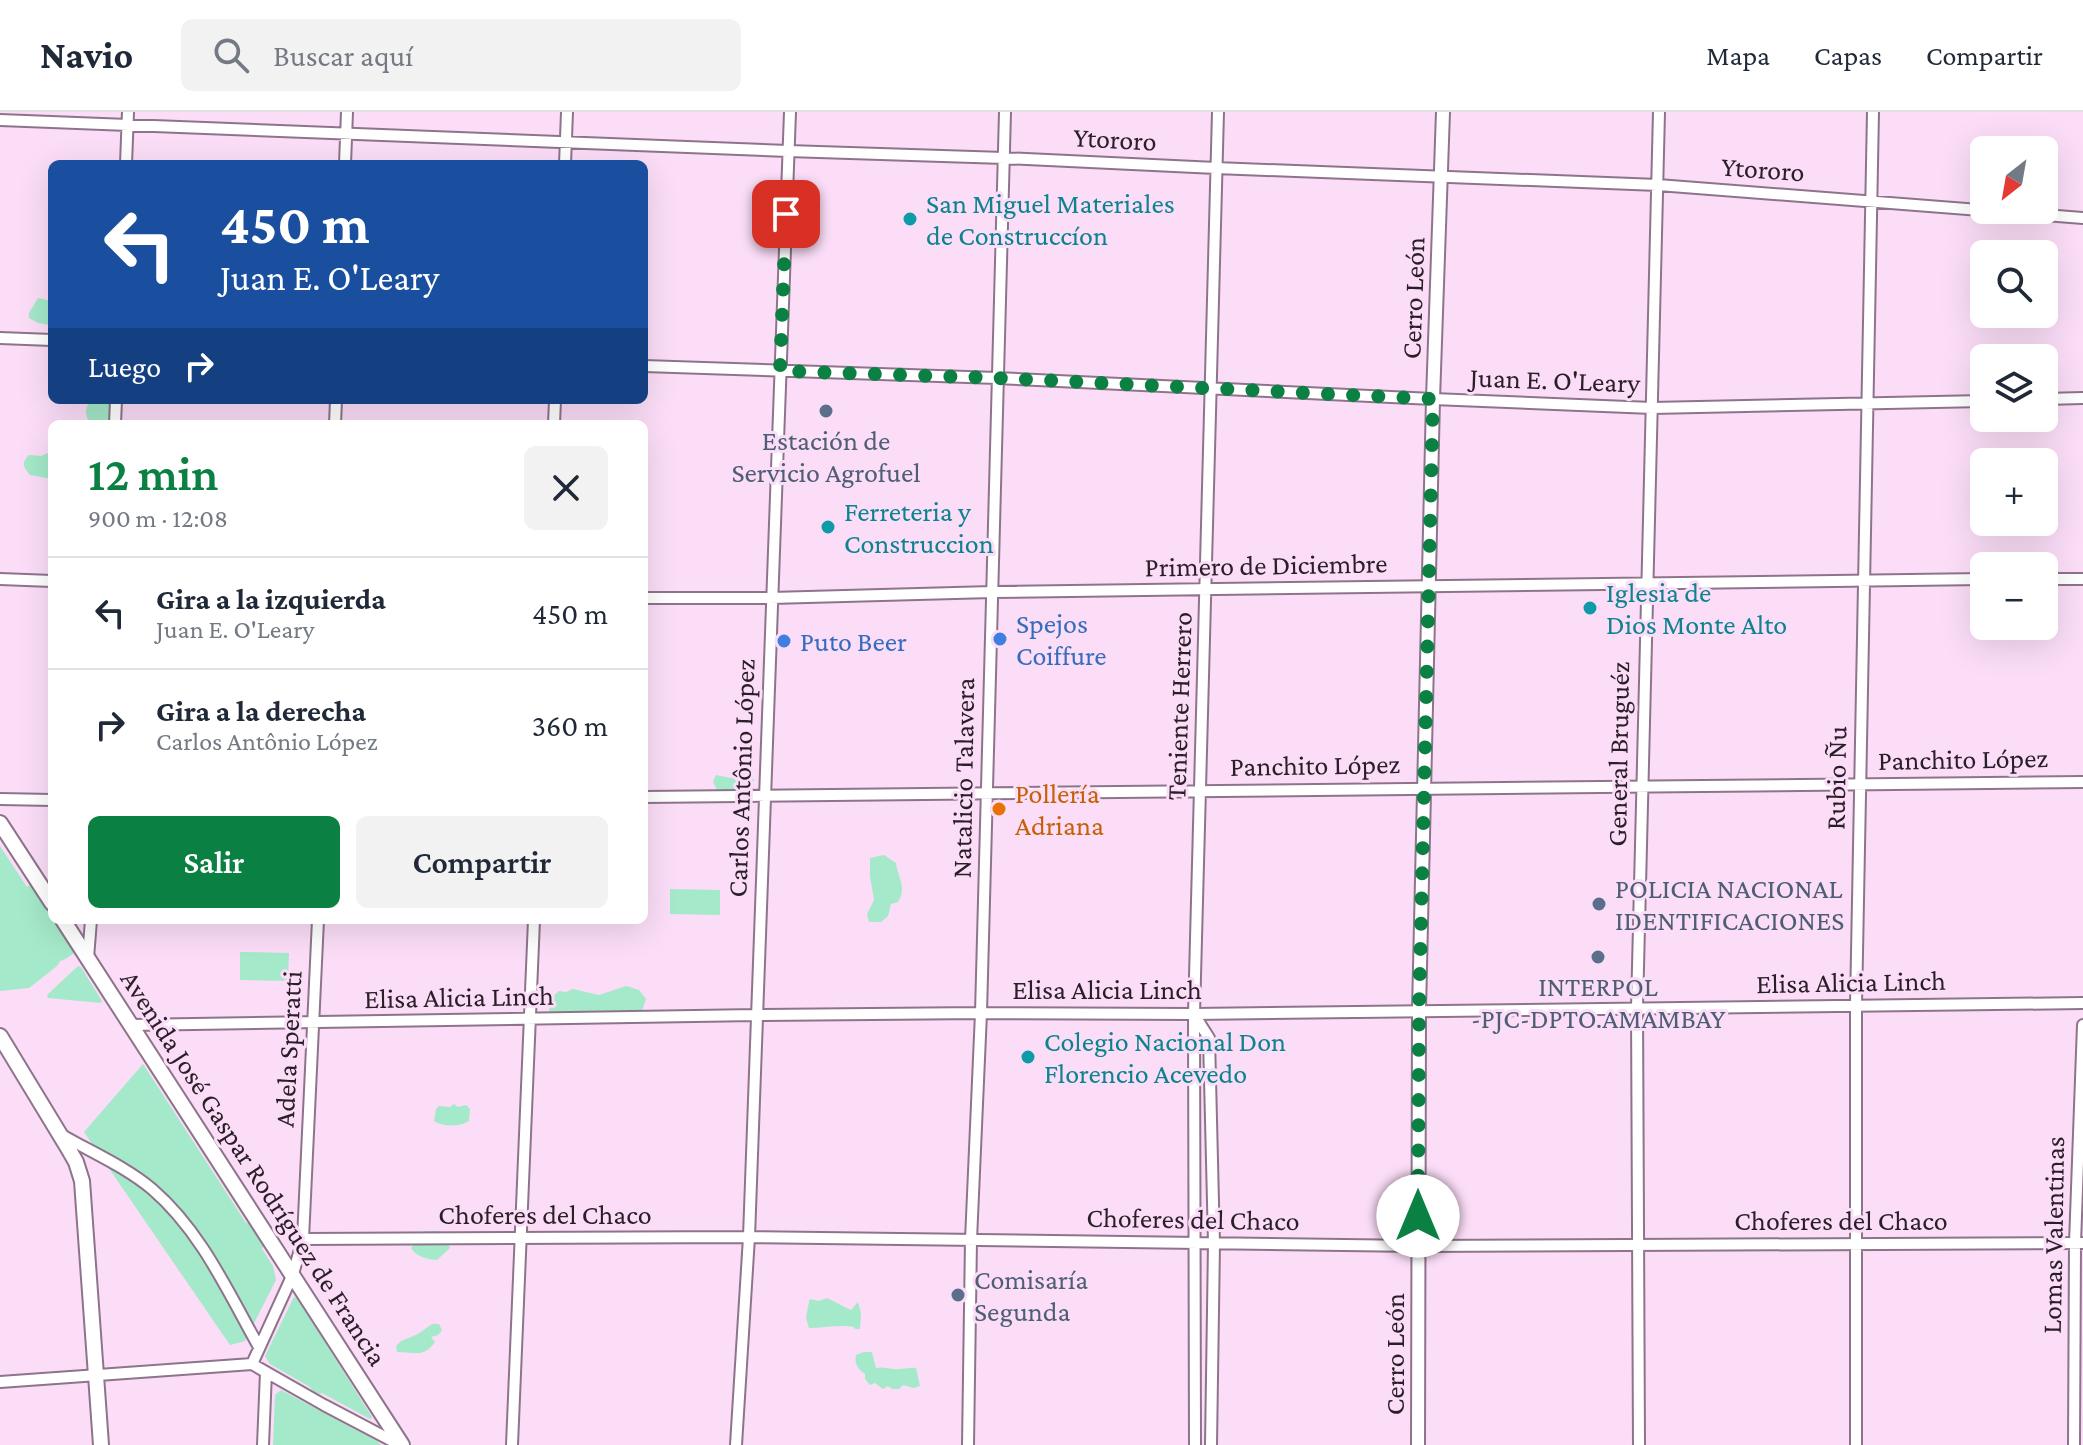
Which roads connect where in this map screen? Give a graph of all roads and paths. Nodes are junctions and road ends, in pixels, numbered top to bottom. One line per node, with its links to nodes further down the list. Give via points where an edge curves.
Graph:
1 (128, 112): 11 (street)
2 (347, 112): 12 (street)
3 (567, 112): 13 (street)
4 (790, 112): 14 (street, Carlos Antônio López)
5 (1005, 112): 15 (street, Natalicio Talavera)
6 (1218, 112): 19 (street, Teniente Herrero)
7 (1443, 112): 20 (street, Cerro León)
8 (1659, 112): 21 (street, General Bruguéz)
9 (1873, 112): 22 (street, Rubio Ñu)
10 (0, 120): 11 (street, Ytororo)
11 (127, 125): 12 (street, Ytororo); 16 (street)
12 (346, 134): 13 (street, Ytororo); 17 (street)
13 (566, 142): 14 (street, Ytororo); 18 (street)
14 (788, 151): 15 (street, Ytororo); 27 (street, Carlos Antônio López)
15 (1004, 158): 19 (street, Ytororo); 28 (street, Natalicio Talavera)
16 (126, 160)
17 (345, 160)
18 (565, 160)
19 (1216, 168): 20 (street, Ytororo); 29 (street, Teniente Herrero)
20 (1441, 176): 21 (street, Ytororo); 31 (street, Cerro León)
21 (1658, 185): 22 (street, Ytororo); 35 (street, General Bruguéz)
22 (1872, 201): 23 (street, Ytororo); 34 (street, Rubio Ñu)
23 (2083, 218)
24 (0, 338): 25 (street)
25 (48, 340)
26 (648, 366): 27 (street, Juan E. O'Leary)
27 (780, 371): 28 (street, Juan E. O'Leary); 47 (street, Carlos Antônio López)
28 (997, 378): 29 (street, Juan E. O'Leary); 45 (street, Natalicio Talavera)
29 (1212, 388): 31 (street, Juan E. O'Leary); 44 (street, Teniente Herrero)
30 (2083, 398): 32 (street)
31 (1433, 399): 35 (street, Juan E. O'Leary); 43 (street, Cerro León)
32 (2058, 399)
33 (1970, 401): 34 (street, Juan E. O'Leary)
34 (1866, 404): 35 (street, Juan E. O'Leary); 40 (street, Rubio Ñu)
35 (1652, 408): 42 (street, General Bruguéz)
36 (0, 579): 41 (street)
37 (1970, 579): 40 (street, Primero de Diciembre)
38 (2058, 579): 39 (street)
39 (2083, 579)
40 (1863, 580): 42 (street, Primero de Diciembre); 49 (street, Rubio Ñu)
41 (48, 581)
42 (1647, 585): 43 (street, Primero de Diciembre); 50 (street, General Bruguéz)
43 (1429, 587): 44 (street, Primero de Diciembre); 51 (street, Cerro León)
44 (1206, 590): 45 (street, Primero de Diciembre); 52 (street, Teniente Herrero)
45 (992, 592): 47 (street, Primero de Diciembre); 53 (street, Natalicio Talavera)
46 (648, 598): 47 (street, Primero de Diciembre)
47 (771, 598): 54 (street, Carlos Antônio López)
48 (2083, 782): 49 (street, Panchito López)
49 (1860, 785): 50 (street, Panchito López); 66 (street, Rubio Ñu)
50 (1641, 787): 51 (street, Panchito López); 67 (street, General Bruguéz)
51 (1425, 788): 52 (street, Panchito López); 68 (street, Cerro León)
52 (1200, 790): 53 (street, Panchito López); 70 (street, Teniente Herrero)
53 (987, 792): 54 (street, Panchito López); 69 (street, Natalicio Talavera)
54 (764, 796): 55 (street, Panchito López); 71 (street, Carlos Antônio López)
55 (648, 797)
56 (0, 799): 57 (street)
57 (48, 800)
58 (0, 823): 59 (main road)
59 (48, 897)
60 (66, 924): 64 (main road, Avenida José Gaspar Rodríguez de Francia)
61 (91, 924): 64 (street)
62 (318, 924): 73 (street, Adela Speratti)
63 (534, 924): 72 (street)
64 (88, 959): 74 (main road, Avenida José Gaspar Rodríguez de Francia)
65 (2083, 1003): 66 (street, Elisa Alicia Linch)
66 (1856, 1005): 67 (street, Elisa Alicia Linch); 86 (street, Rubio Ñu)
67 (1637, 1008): 68 (street, Elisa Alicia Linch); 89 (street, General Bruguéz)
68 (1419, 1011): 70 (street, Elisa Alicia Linch); 88 (street, Cerro León)
69 (981, 1013): 70 (street, Elisa Alicia Linch); 71 (street, Elisa Alicia Linch); 83 (street, Natalicio Talavera)
70 (1194, 1014): 77 (street, Teniente Herrero, via 1209,1038); 78 (street, Teniente Herrero)
71 (756, 1015): 72 (street, Elisa Alicia Linch); 81 (street, Carlos Antônio López)
72 (530, 1020): 73 (street, Elisa Alicia Linch); 80 (street)
73 (313, 1023): 74 (street, Elisa Alicia Linch); 82 (street, Adela Speratti)
74 (131, 1025): 90 (main road, Avenida José Gaspar Rodríguez de Francia)
75 (2083, 1025): 87 (street, Lomas Valentinas)
76 (0, 1036): 79 (main road)
77 (1211, 1117): 78 (street); 85 (street, Teniente Herrero)
78 (1195, 1119): 84 (street, Teniente Herrero)
79 (60, 1134): 91 (street, via 151,1188 176,1214 197,1237); 96 (main road, via 82,1181)
80 (521, 1237): 81 (street, Choferes del Chaco); 82 (street, Choferes del Chaco); 101 (street)
81 (749, 1237): 83 (street, Choferes del Chaco); 102 (street, Carlos Antônio López)
82 (303, 1239): 90 (street, Adela Speratti)
83 (971, 1240): 84 (street, Choferes del Chaco); 103 (street, Natalicio Talavera)
84 (1195, 1243): 85 (street, Choferes del Chaco); 92 (street, Teniente Herrero)
85 (1214, 1243): 88 (street, Choferes del Chaco); 93 (street, Teniente Herrero)
86 (1856, 1243): 87 (street, Choferes del Chaco); 89 (street, Choferes del Chaco); 108 (street, Rubio Ñu)
87 (2079, 1243): 109 (street, Lomas Valentinas)
88 (1418, 1246): 89 (street, Choferes del Chaco); 106 (street, Cerro León)
89 (1638, 1246): 107 (street, General Bruguéz)
90 (293, 1274): 91 (street, Adela Speratti); 100 (main road, Avenida José Gaspar Rodríguez de Francia)
91 (259, 1347): 94 (street, Adela Speratti)
92 (1195, 1349): 93 (street); 104 (street, Teniente Herrero)
93 (1212, 1349): 105 (street, Teniente Herrero)
94 (252, 1364): 95 (street); 96 (street)
95 (266, 1372): 99 (street); 100 (street)
96 (96, 1375): 97 (street); 98 (main road)
97 (0, 1382)
98 (101, 1445)
99 (263, 1445)
100 (401, 1445)
101 (512, 1445)
102 (736, 1445)
103 (968, 1445)
104 (1195, 1445)
105 (1211, 1445)
106 (1418, 1445)
107 (1639, 1445)
108 (1856, 1445)
109 (2074, 1445)

